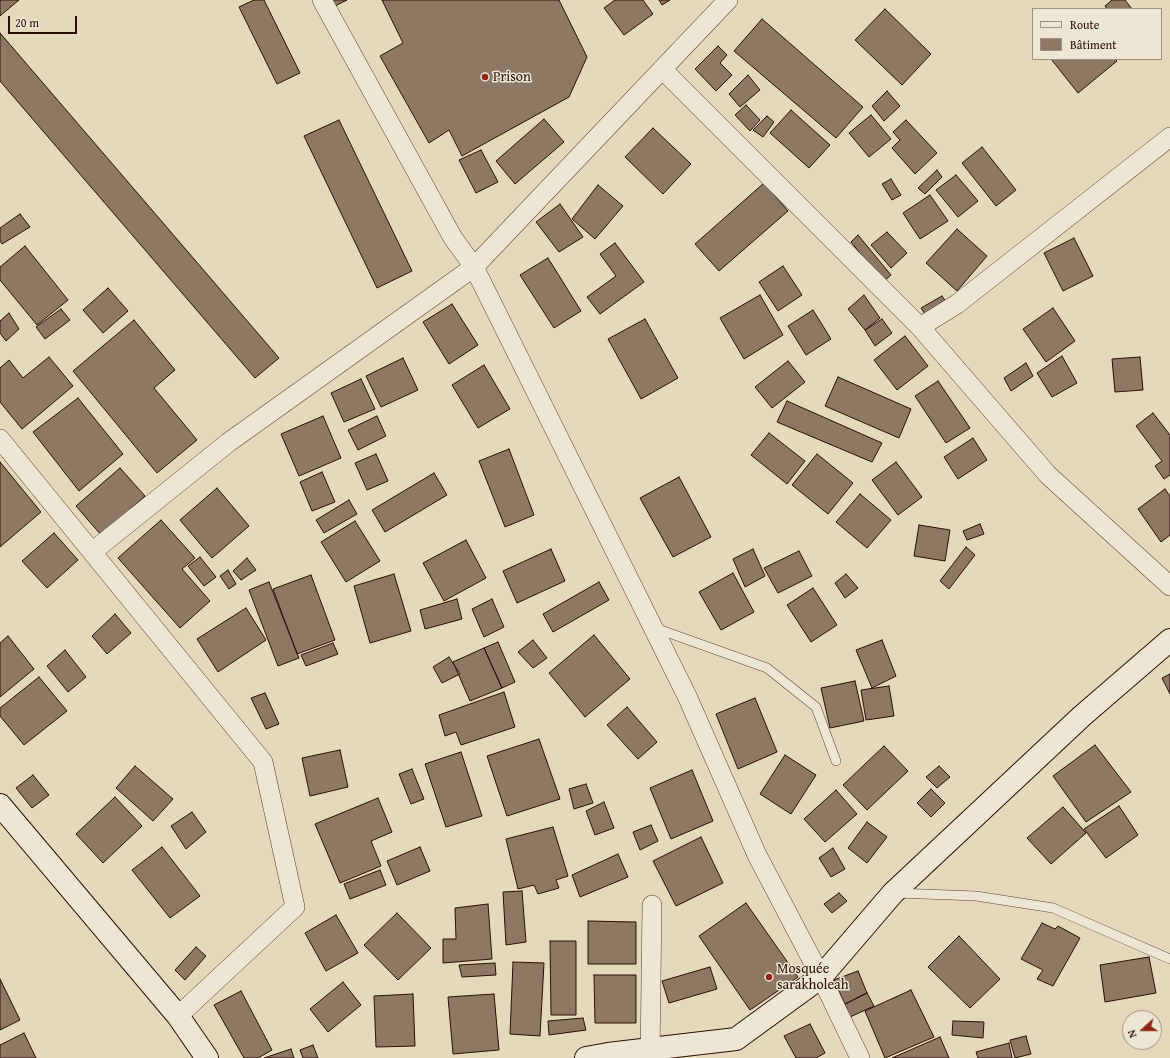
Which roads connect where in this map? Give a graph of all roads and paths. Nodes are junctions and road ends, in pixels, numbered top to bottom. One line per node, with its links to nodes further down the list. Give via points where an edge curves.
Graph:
1 (322, 0): 5 (street, via 453,238)
2 (728, 0): 3 (street)
3 (662, 69): 5 (street); 6 (street)
4 (1170, 137): 6 (street, via 957,304)
5 (474, 267): 8 (street, via 229,442); 10 (street)
6 (920, 326): 9 (street, via 1048,475)
7 (0, 439): 8 (street)
8 (92, 552): 18 (street, via 263,762 295,907)
9 (1170, 586)
10 (652, 627): 12 (lane, via 767,668 816,707); 17 (street, via 687,696 757,855)
11 (1170, 640): 14 (street, via 1082,716)
12 (836, 761)
13 (0, 805): 18 (street)
14 (893, 893): 16 (lane, via 976,896 1053,908); 17 (street)
15 (652, 905): 19 (street)
16 (1170, 960)
17 (821, 977): 19 (street, via 736,1039); 22 (street)
18 (178, 1016): 20 (street)
19 (650, 1054): 21 (street)
20 (206, 1058)
21 (586, 1058)
22 (860, 1058)

